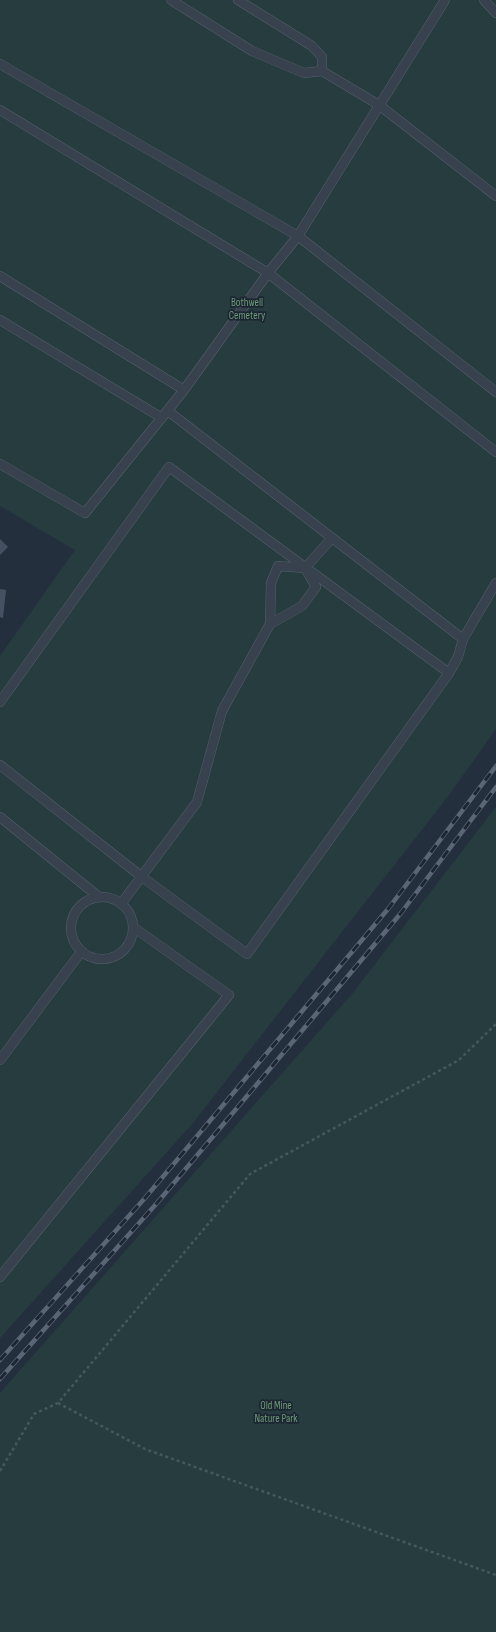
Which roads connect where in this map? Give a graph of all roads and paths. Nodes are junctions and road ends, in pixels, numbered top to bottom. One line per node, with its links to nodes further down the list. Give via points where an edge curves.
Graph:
1 (171, 0): 7 (lane, via 252,51 304,73)
2 (238, 0): 7 (lane, via 312,46 322,57)
3 (445, 0): 8 (lane)
4 (484, 0): 5 (lane)
5 (496, 13)
6 (0, 64): 11 (lane)
7 (322, 71): 8 (lane)
8 (379, 106): 10 (lane); 11 (lane)
9 (0, 110): 12 (lane)
10 (496, 196)
11 (298, 236): 12 (lane); 16 (lane)
12 (268, 273): 15 (lane); 19 (lane)
13 (0, 276): 15 (lane)
14 (0, 320): 18 (lane)
15 (184, 390): 17 (lane)
16 (496, 392)
17 (168, 411): 18 (lane); 21 (lane)
18 (162, 418): 20 (lane, via 85,513)
19 (496, 452)
20 (0, 464)
21 (332, 538): 22 (lane); 25 (lane)
22 (305, 568): 24 (lane, via 316,587 302,606); 24 (lane, via 278,566 271,584); 26 (lane); 27 (lane, via 169,467)
23 (496, 583): 25 (lane)
24 (270, 624): 30 (lane, via 222,712 197,802)
25 (463, 639): 26 (lane, via 458,657)
26 (449, 673): 30 (lane, via 247,954)
27 (0, 702)
28 (0, 765): 30 (lane)
29 (0, 817): 31 (lane)
30 (142, 877): 32 (lane)
31 (99, 897): 32 (lane, via 110,898); 34 (lane, via 88,900 77,909 72,918 71,933 74,943)
32 (121, 904): 33 (lane, via 128,912)
33 (133, 927): 34 (lane, via 126,948 111,958 100,959); 37 (lane, via 229,995)
34 (81, 952): 36 (lane)
35 (496, 1024): 38 (path, via 459,1060 250,1174)
36 (0, 1060)
37 (0, 1277)
38 (58, 1403): 39 (path, via 34,1414); 40 (path, via 145,1449)
39 (0, 1471)
40 (496, 1575)

